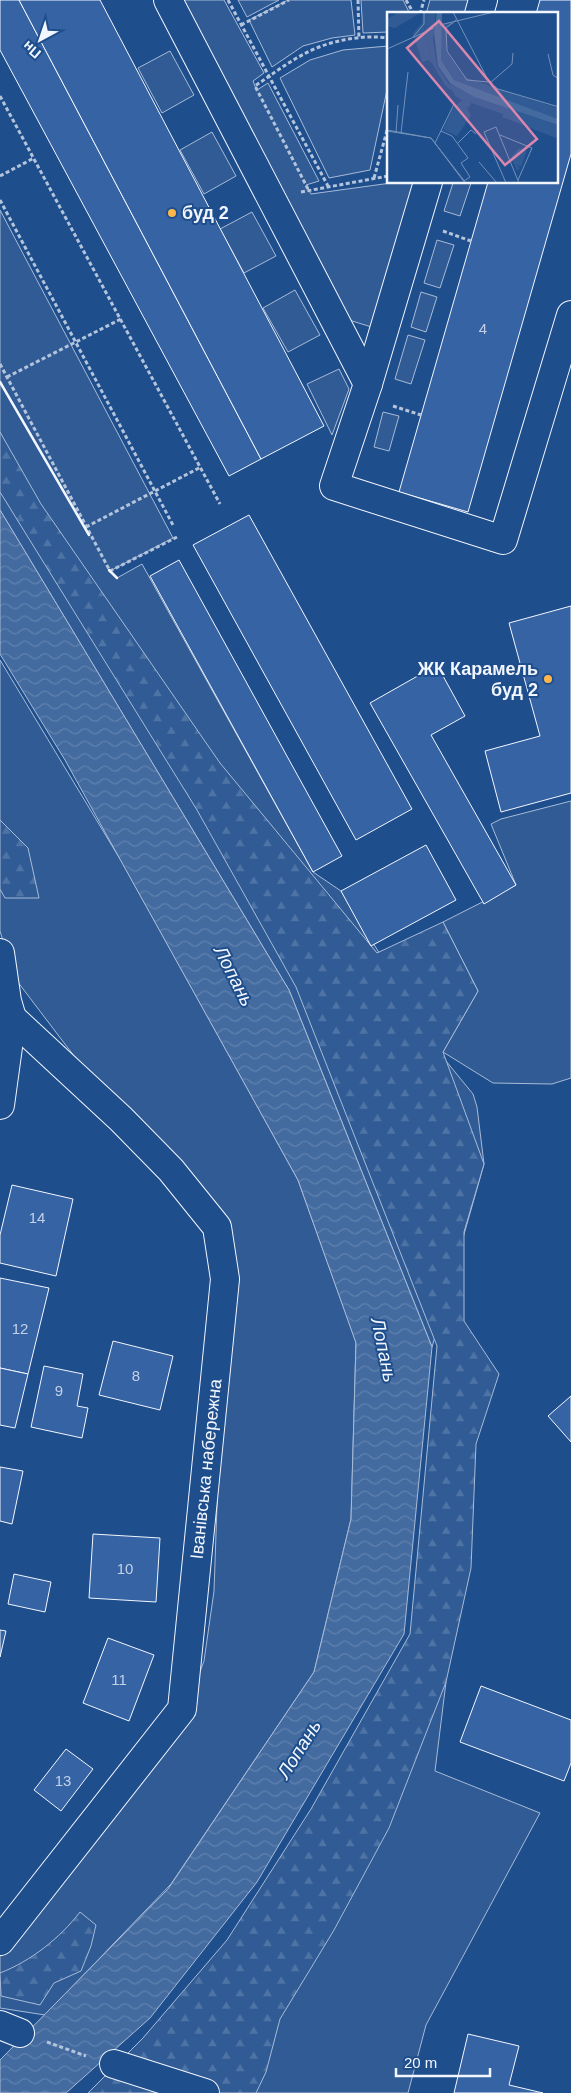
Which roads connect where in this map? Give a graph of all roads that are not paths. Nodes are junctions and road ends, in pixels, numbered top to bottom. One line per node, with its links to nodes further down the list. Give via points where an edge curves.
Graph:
1 (168, 0): 4 (street)
2 (427, 184): 4 (street)
3 (571, 315): 4 (street, via 503,540 334,486)
4 (368, 384)
5 (0, 953): 6 (street)
6 (6, 1006): 7 (street); 8 (street, Іванівська набережна, via 121,1119 217,1227 225,1279 182,1709)
7 (0, 1105)
8 (0, 1941)
9 (114, 2064): 10 (street)
10 (205, 2093)

